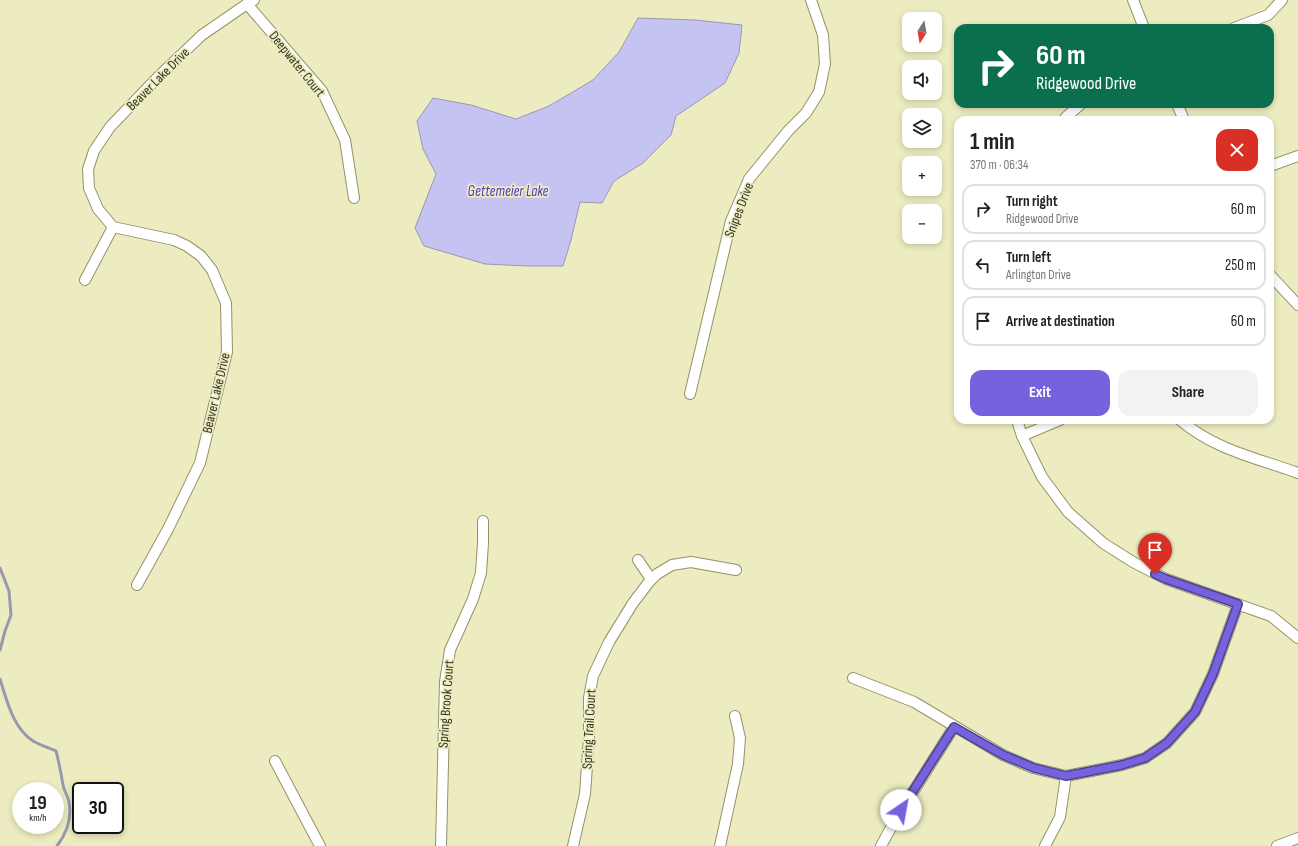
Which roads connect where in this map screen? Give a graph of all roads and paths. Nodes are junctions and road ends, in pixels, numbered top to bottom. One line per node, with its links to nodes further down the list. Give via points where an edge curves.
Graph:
1 (811, 0): 16 (street, Snipes Drive, via 823,35 825,64 819,92 806,113 749,179 731,221)
2 (1132, 0): 5 (street)
3 (1282, 0): 6 (street, via 1268,15)
4 (251, 2): 11 (street, Deepwater Court, via 322,91 345,140); 12 (street, Beaver Lake Drive, via 202,35 101,139 88,169 89,188 98,209)
5 (1142, 24)
6 (1244, 24)
7 (1076, 108): 8 (street)
8 (1067, 116)
9 (1298, 156): 10 (street)
10 (1274, 165)
11 (354, 198)
12 (112, 227): 14 (street); 26 (street, Beaver Lake Drive, via 174,240 187,246 201,256 212,270 226,303 227,352 200,463)
13 (1274, 279): 15 (street)
14 (85, 280)
15 (1298, 305)
16 (690, 394)
17 (1018, 424): 20 (street)
18 (1050, 424): 20 (street)
19 (1186, 424): 21 (street, via 1230,450)
20 (1022, 436): 27 (street, via 1042,477 1068,512 1103,543 1166,579)
21 (1298, 473)
22 (483, 521): 36 (street, Spring Brook Court, via 481,573 473,599 450,650 445,682)
23 (638, 560): 25 (street)
24 (736, 570): 25 (street, Spring Trail Court, via 691,562 672,565)
25 (651, 579): 37 (street, Spring Trail Court, via 609,642 593,676 588,698 589,737 585,794)
26 (137, 585)
27 (1238, 604): 28 (street, via 1272,616); 33 (street, via 1213,674 1195,712 1167,743 1145,758)
28 (1298, 638)
29 (853, 678): 31 (street, via 914,702)
30 (735, 716): 38 (street, via 740,738 738,764)
31 (954, 727): 33 (street, via 1003,755 1034,768); 39 (street)
32 (275, 761): 35 (street)
33 (1066, 776): 40 (street, via 1060,817)
34 (1298, 838): 41 (street)
35 (320, 846)
36 (441, 846)
37 (573, 846)
38 (720, 846)
39 (881, 846)
40 (1045, 846)
41 (1277, 846)

